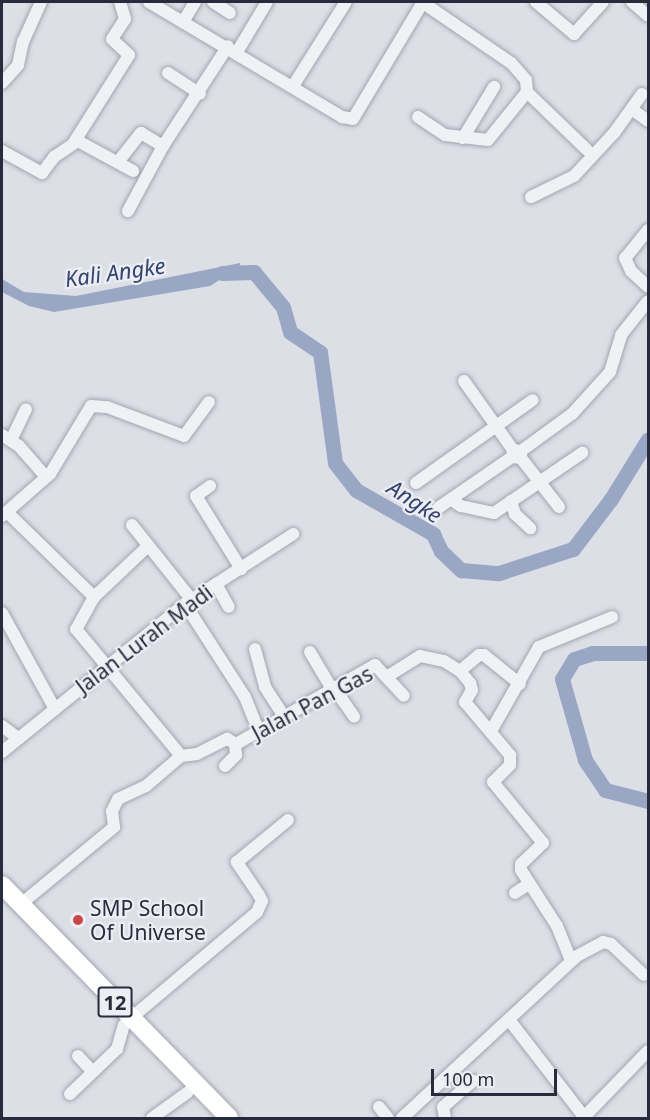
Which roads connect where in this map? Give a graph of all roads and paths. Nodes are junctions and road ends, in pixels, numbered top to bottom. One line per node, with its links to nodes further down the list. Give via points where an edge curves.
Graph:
1 (41, 2): 17 (street, via 23,42 18,65)
2 (120, 2): 27 (street, via 125,19 112,39 129,55)
3 (149, 2): 14 (street)
4 (195, 2): 14 (street)
5 (213, 2): 12 (street)
6 (267, 2): 15 (street)
7 (346, 2): 18 (street)
8 (423, 2): 18 (street, via 354,119 342,117); 20 (street, via 511,63 526,80)
9 (537, 2): 10 (street, via 574,34)
10 (603, 2)
11 (632, 2): 13 (street)
12 (230, 13)
13 (648, 16)
14 (183, 22): 15 (street)
15 (233, 49): 18 (street); 21 (street)
16 (168, 73): 21 (street)
17 (2, 83)
18 (293, 86)
19 (494, 87): 26 (street)
20 (526, 92): 26 (street, via 494,137 479,141); 29 (street)
21 (200, 94): 28 (street)
22 (642, 94): 23 (street)
23 (633, 110): 25 (street); 33 (street, via 574,176)
24 (418, 117): 26 (street, via 445,135)
25 (648, 121)
26 (463, 138)
27 (76, 140): 30 (street, via 42,173); 31 (street)
28 (163, 146): 31 (street, via 141,133); 34 (street)
29 (587, 150)
30 (2, 151)
31 (118, 162): 32 (street)
32 (133, 171)
33 (531, 197)
34 (129, 211)
35 (647, 235): 36 (street, via 626,258 631,271)
36 (648, 287)
37 (648, 302): 45 (street, via 623,330 610,372 573,414)
38 (464, 381): 42 (street)
39 (533, 400): 42 (street)
40 (209, 402): 46 (street, via 184,436 107,407 91,406)
41 (26, 409): 43 (street)
42 (494, 426): 45 (street); 48 (street)
43 (7, 437): 46 (street)
44 (582, 453): 47 (street)
45 (517, 454): 47 (street); 50 (street)
46 (46, 477): 55 (street)
47 (539, 482): 51 (street); 52 (street)
48 (416, 483)
49 (210, 486): 61 (street, via 196,496)
50 (452, 500): 53 (street); 54 (street, via 461,506)
51 (511, 501): 54 (street); 56 (street)
52 (559, 507)
53 (438, 508)
54 (494, 513): 56 (street)
55 (4, 514): 63 (street)
56 (515, 514): 58 (street)
57 (132, 525): 60 (street)
58 (530, 528)
59 (293, 534): 61 (street, Jalan Lurah Madi)
60 (148, 546): 63 (street); 64 (street)
61 (241, 569): 62 (street, Jalan Lurah Madi)
62 (216, 584): 64 (street, Jalan Lurah Madi); 65 (street)
63 (94, 597): 70 (street, via 76,629)
64 (188, 601): 70 (street, Jalan Lurah Madi, via 133,651); 80 (street, via 245,697)
65 (228, 607)
66 (2, 614): 76 (street)
67 (612, 617): 73 (street, via 539,647)
68 (255, 649): 77 (street, via 265,687)
69 (310, 652): 74 (street)
70 (106, 664): 76 (street, Jalan Lurah Madi); 85 (street)
71 (460, 671): 72 (street, Jalan Pan Gas, via 420,656); 73 (street, via 484,655); 81 (street, via 472,688 465,702)
72 (388, 676): 74 (street, Jalan Pan Gas, via 375,665); 75 (street, Jalan Pan Gas)
73 (520, 684): 81 (street)
74 (333, 688): 77 (street, Jalan Pan Gas); 78 (street)
75 (404, 696)
76 (55, 709): 82 (street, Jalan Lurah Madi)
77 (283, 716): 80 (street, Jalan Pan Gas)
78 (354, 717)
79 (2, 726): 82 (street)
80 (258, 730): 83 (street, Jalan Pan Gas)
81 (491, 731): 88 (street, via 511,760 493,782 543,843 521,864)
82 (19, 739): 84 (street, Jalan Lurah Madi)
83 (235, 744): 85 (street, Jalan Pan Gas, via 228,739 197,754); 86 (street, via 236,755)
84 (2, 752)
85 (181, 756): 92 (street, Jalan Pan Gas, via 146,786 118,799 112,811 114,827)
86 (225, 766)
87 (288, 820): 96 (street, via 237,862 260,895 262,901 256,912)
88 (529, 884): 90 (street); 93 (street, via 557,926)
89 (2, 885): 92 (highway, 12)
90 (515, 893)
91 (2, 899): 96 (highway, 12)
92 (21, 904): 96 (highway, 12)
93 (571, 960): 94 (street, via 603,942 611,944); 95 (street)
94 (644, 975)
95 (510, 1021): 104 (street); 109 (street)
96 (127, 1022): 99 (street, via 117,1049); 101 (highway, 12); 107 (highway, 12)
97 (648, 1051): 104 (street)
98 (78, 1056): 99 (street)
99 (92, 1071): 102 (street)
100 (473, 1081): 110 (street, via 443,1107)
101 (188, 1092): 105 (street); 106 (highway, 12)
102 (70, 1094)
103 (379, 1107): 108 (street)
104 (585, 1118)
105 (152, 1119)
106 (213, 1119)
107 (229, 1119)
108 (388, 1119)
109 (402, 1119)
110 (445, 1119)

